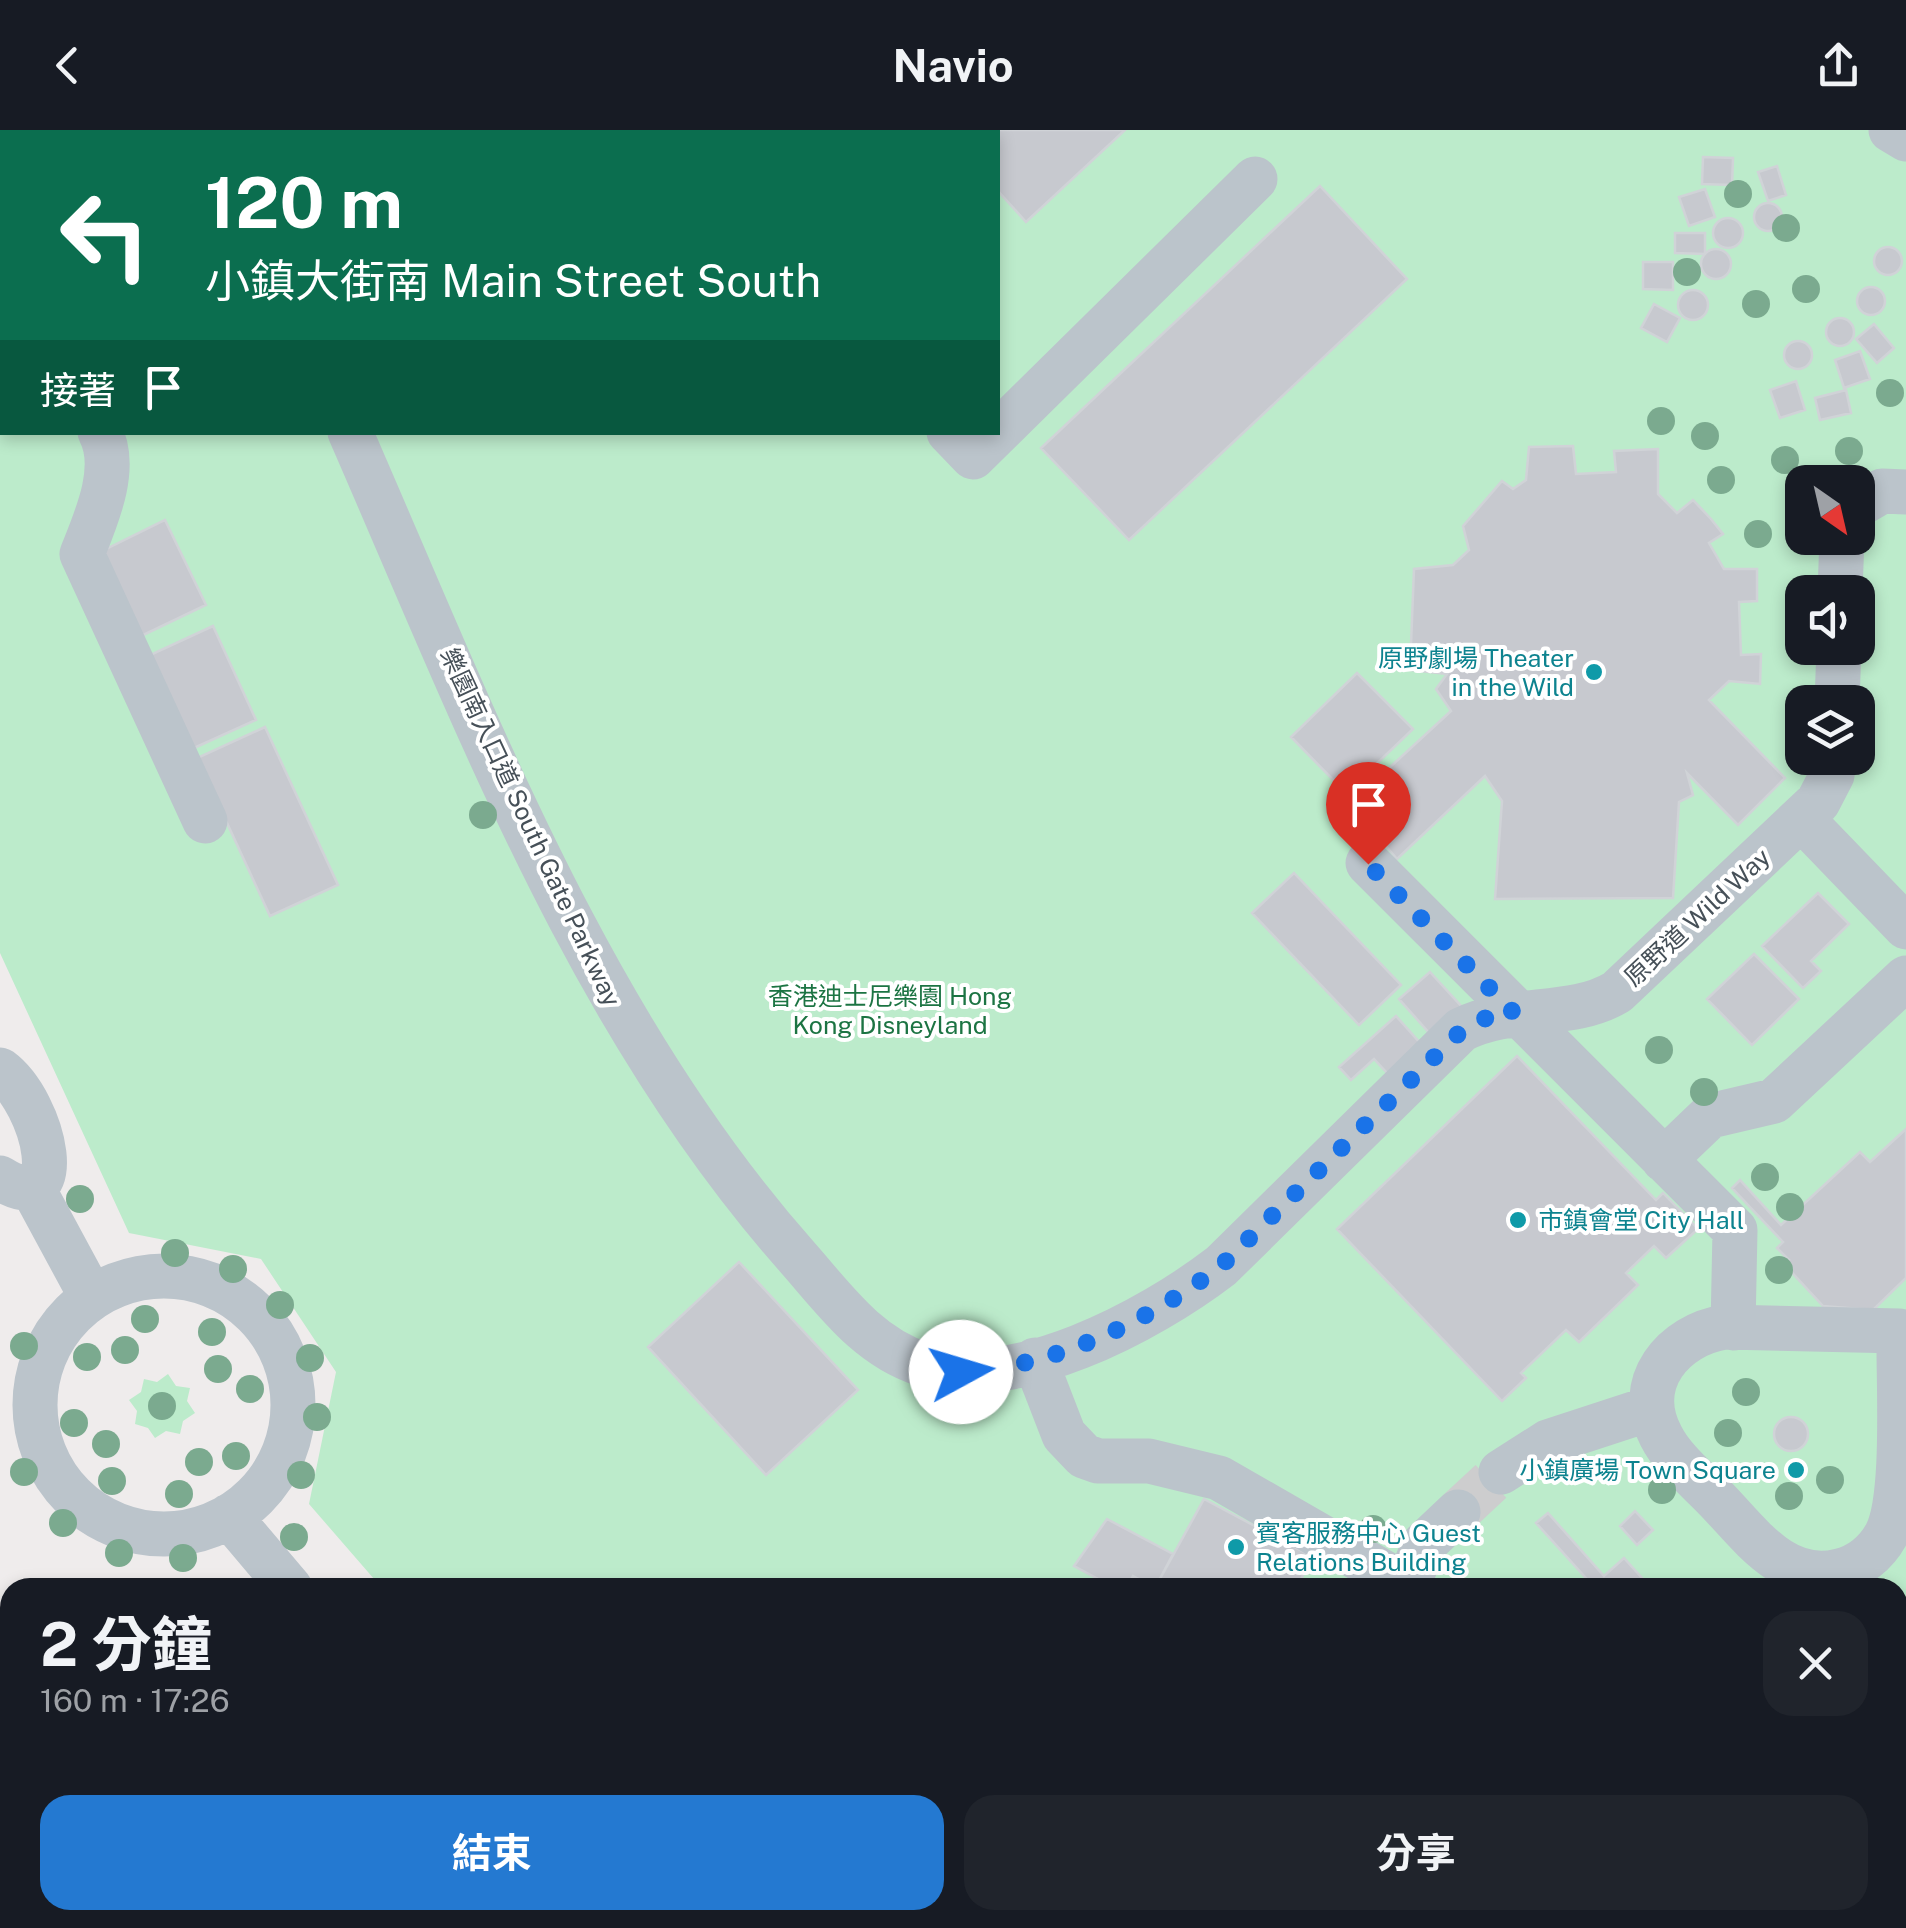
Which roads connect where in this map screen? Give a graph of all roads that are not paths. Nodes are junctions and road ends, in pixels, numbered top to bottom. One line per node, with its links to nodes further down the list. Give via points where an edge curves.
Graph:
1 (1890, 130): 2 (street)
2 (1906, 140)
3 (1256, 180): 4 (street)
4 (1000, 431)
5 (102, 435): 13 (street, via 108,446 106,479 82,554)
6 (351, 435): 24 (street, 樂園南入口道 South Gate Parkway, via 584,949 710,1153 859,1328 889,1350 961,1372)
7 (952, 435): 8 (street, via 973,457)
8 (995, 435)
9 (1906, 492): 10 (street)
10 (1875, 495)
11 (1830, 775): 12 (street, 原野道 Wild Way)
12 (1802, 819): 15 (street); 17 (street, 原野道 Wild Way, via 1617,992 1580,1008)
13 (205, 821)
14 (1368, 864): 17 (street)
15 (1906, 927)
16 (1906, 978): 19 (street, via 1774,1101 1710,1116)
17 (1514, 1013): 19 (street); 24 (street, 樂園南入口道 South Gate Parkway, via 1462,1030 1221,1266 1178,1299)
18 (0, 1070): 20 (street, via 21,1090 42,1130 42,1176)
19 (1664, 1160): 22 (street, via 1735,1230)
20 (16, 1182): 21 (street)
21 (92, 1298): 29 (street, via 68,1318 39,1371 34,1402 46,1461 85,1508 140,1533 186,1532); 29 (street, via 142,1278 197,1280 246,1304 280,1347 294,1400 284,1454 270,1479)
22 (1733, 1328): 23 (street); 25 (street, via 1708,1330 1678,1345 1657,1374)
23 (1902, 1328): 27 (street)
24 (1035, 1360): 31 (street, via 1064,1435 1084,1456 1184,1467 1219,1478)
25 (1652, 1408): 26 (street, via 1548,1442); 33 (street, via 1662,1440 1766,1551)
26 (1501, 1472)
27 (1900, 1491): 34 (street, via 1874,1551)
28 (1458, 1512): 32 (street, via 1424,1544)
29 (230, 1516): 30 (street)
30 (282, 1578)
31 (1392, 1578)
32 (1411, 1578)
33 (1804, 1578)
34 (1819, 1578)

